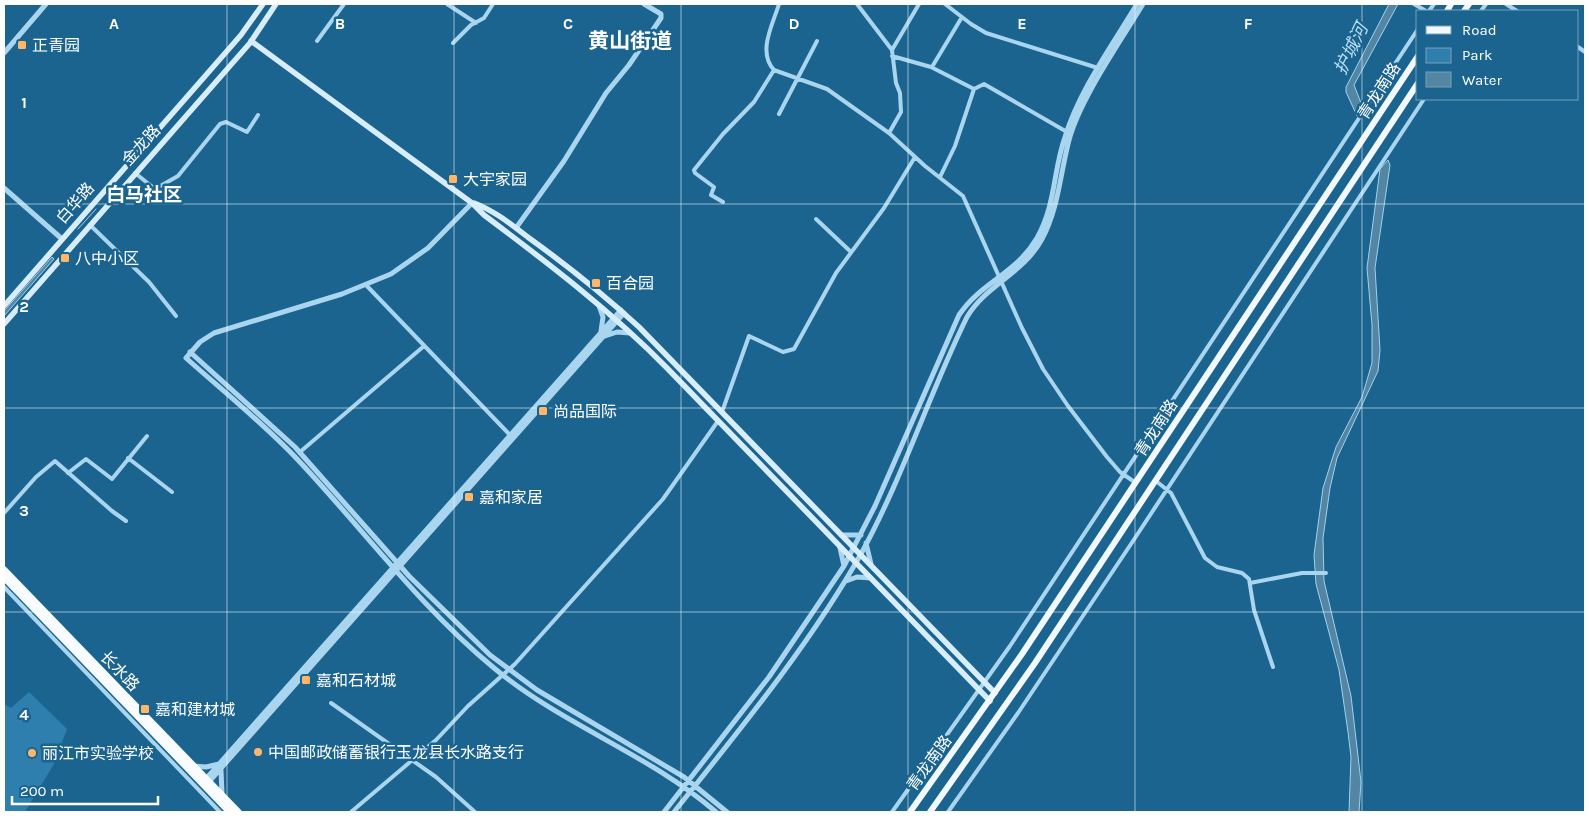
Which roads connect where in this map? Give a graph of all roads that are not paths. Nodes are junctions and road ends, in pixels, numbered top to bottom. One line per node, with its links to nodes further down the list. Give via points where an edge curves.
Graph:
1 (46, 4): 24 (street)
2 (263, 4): 47 (main road, 白华路, via 241,35)
3 (276, 4): 19 (main road, 金龙路)
4 (344, 4): 20 (street)
5 (447, 4): 17 (street)
6 (493, 4): 17 (street, via 487,15)
7 (644, 4): 46 (street, via 661,14 661,18 606,93 564,161)
8 (779, 4): 29 (street, via 766,49 767,59)
9 (858, 4): 23 (street)
10 (919, 4): 23 (street)
11 (945, 4): 16 (street)
12 (1137, 4): 28 (street)
13 (1143, 4): 49 (street, via 1078,118 1069,140 1057,201 1042,238 1026,262)
14 (1414, 4): 15 (street)
15 (1426, 10)
16 (962, 17): 27 (street); 28 (street, via 986,33)
17 (476, 23): 22 (street)
18 (1416, 32): 68 (street)
19 (251, 41): 39 (main road, 金龙路); 43 (main road)
20 (317, 41)
21 (817, 41): 30 (street)
22 (453, 43)
23 (892, 50): 25 (street)
24 (4, 54)
25 (892, 56): 27 (street); 36 (street, via 901,112)
26 (1416, 59): 70 (main road, 青龙南路)
27 (932, 67): 32 (street)
28 (1099, 68): 37 (street, via 1078,104)
29 (774, 70): 30 (street); 42 (street, via 754,102 694,170 714,187 711,195)
30 (798, 78): 34 (street); 36 (street, via 827,89)
31 (1416, 86): 69 (main road, 青龙南路)
32 (974, 89): 37 (street, via 984,84); 40 (street, via 955,146)
33 (1423, 100): 71 (street)
34 (779, 114)
35 (258, 115): 39 (street, via 247,132 226,122 220,124 178,176 155,189)
36 (889, 132): 38 (street)
37 (1067, 132): 49 (street, via 1043,225 1028,251)
38 (915, 157): 40 (street); 48 (street, via 893,196)
39 (135, 173): 45 (main road, 金龙路)
40 (940, 177): 49 (street, via 968,204)
41 (4, 188): 47 (street)
42 (722, 202)
43 (472, 203): 46 (main road, via 489,209); 50 (street, via 420,254 391,274); 51 (main road)
44 (816, 219): 48 (street)
45 (90, 225): 54 (street, via 149,282); 56 (main road, 金龙路)
46 (516, 228): 53 (main road, via 579,274)
47 (62, 239): 52 (main road, 白华路)
48 (851, 252): 61 (street, via 792,350 783,352 749,336)
49 (1001, 280): 68 (street, via 1028,342 1051,382 1107,457); 76 (street, via 974,296 959,315); 77 (street, via 980,299 967,317)
50 (366, 285): 59 (street); 60 (street, via 214,334)
51 (596, 301): 55 (main road); 58 (street, via 603,317)
52 (4, 306)
53 (622, 312): 55 (street); 61 (main road)
54 (176, 316)
55 (616, 319): 57 (main road); 58 (street)
56 (4, 324)
57 (633, 334): 58 (street, via 617,332); 62 (main road)
58 (602, 335): 63 (street); 83 (street)
59 (424, 346): 63 (street); 65 (street)
60 (190, 352): 65 (street); 87 (street, via 186,358 291,453)
61 (722, 412): 75 (main road)
62 (718, 421): 78 (main road); 95 (street, via 663,499)
63 (510, 435): 83 (street)
64 (147, 436): 66 (street)
65 (300, 452): 83 (street)
66 (128, 458): 67 (street, via 112,479 86,459); 72 (street)
67 (68, 473): 73 (street, via 52,461); 74 (street)
68 (1124, 474): 70 (street); 97 (street)
69 (1156, 481): 71 (street); 122 (main road, 青龙南路)
70 (1136, 483): 99 (main road, 青龙南路)
71 (1167, 490): 92 (street, via 1205,558 1217,566 1242,573); 123 (street, via 1033,692)
72 (172, 492)
73 (4, 513)
74 (126, 521)
75 (841, 535): 76 (street); 79 (main road)
76 (861, 535): 79 (street)
77 (866, 543): 80 (street); 85 (street)
78 (839, 545): 81 (main road); 84 (street)
79 (855, 548): 80 (main road); 81 (street)
80 (860, 554): 82 (street); 85 (main road)
81 (850, 557): 82 (main road); 84 (street)
82 (856, 562): 90 (main road); 91 (street)
83 (399, 565): 87 (street); 95 (street)
84 (844, 566): 105 (street, via 768,677)
85 (872, 567): 97 (main road)
86 (4, 570): 103 (highway, 长水路)
87 (394, 570): 96 (street); 104 (street)
88 (1326, 573): 92 (street, via 1302,573)
89 (4, 577): 106 (highway, 长水路)
90 (871, 578): 91 (street, via 857,577); 98 (main road)
91 (843, 583): 107 (street, via 775,681)
92 (1250, 583): 94 (street, via 1254,610)
93 (4, 587): 111 (street)
94 (1272, 667)
95 (509, 670): 96 (street); 105 (street)
96 (503, 675): 102 (street); 108 (street)
97 (985, 682): 98 (street); 99 (main road)
98 (980, 690): 100 (main road); 120 (street)
99 (995, 693): 100 (main road, 青龙南路)
100 (990, 701): 121 (main road, 青龙南路)
101 (331, 703): 102 (street)
102 (412, 760): 114 (street); 115 (street)
103 (193, 766): 104 (street); 106 (highway, 长水路)
104 (220, 766): 106 (street); 110 (street)
105 (689, 781): 107 (street); 108 (street)
106 (205, 783): 110 (highway, 长水路); 112 (highway, 长水路)
107 (695, 785): 109 (street); 119 (street)
108 (685, 786): 109 (street); 116 (street)
109 (691, 791): 117 (street); 118 (street)
110 (223, 797): 113 (highway, 长水路)
111 (220, 812)
112 (230, 812)
113 (238, 812)
114 (351, 812)
115 (475, 812)
116 (664, 812)
117 (674, 812)
118 (716, 812)
119 (727, 812)
120 (892, 812)
121 (910, 812)
122 (930, 812)
123 (948, 812)

